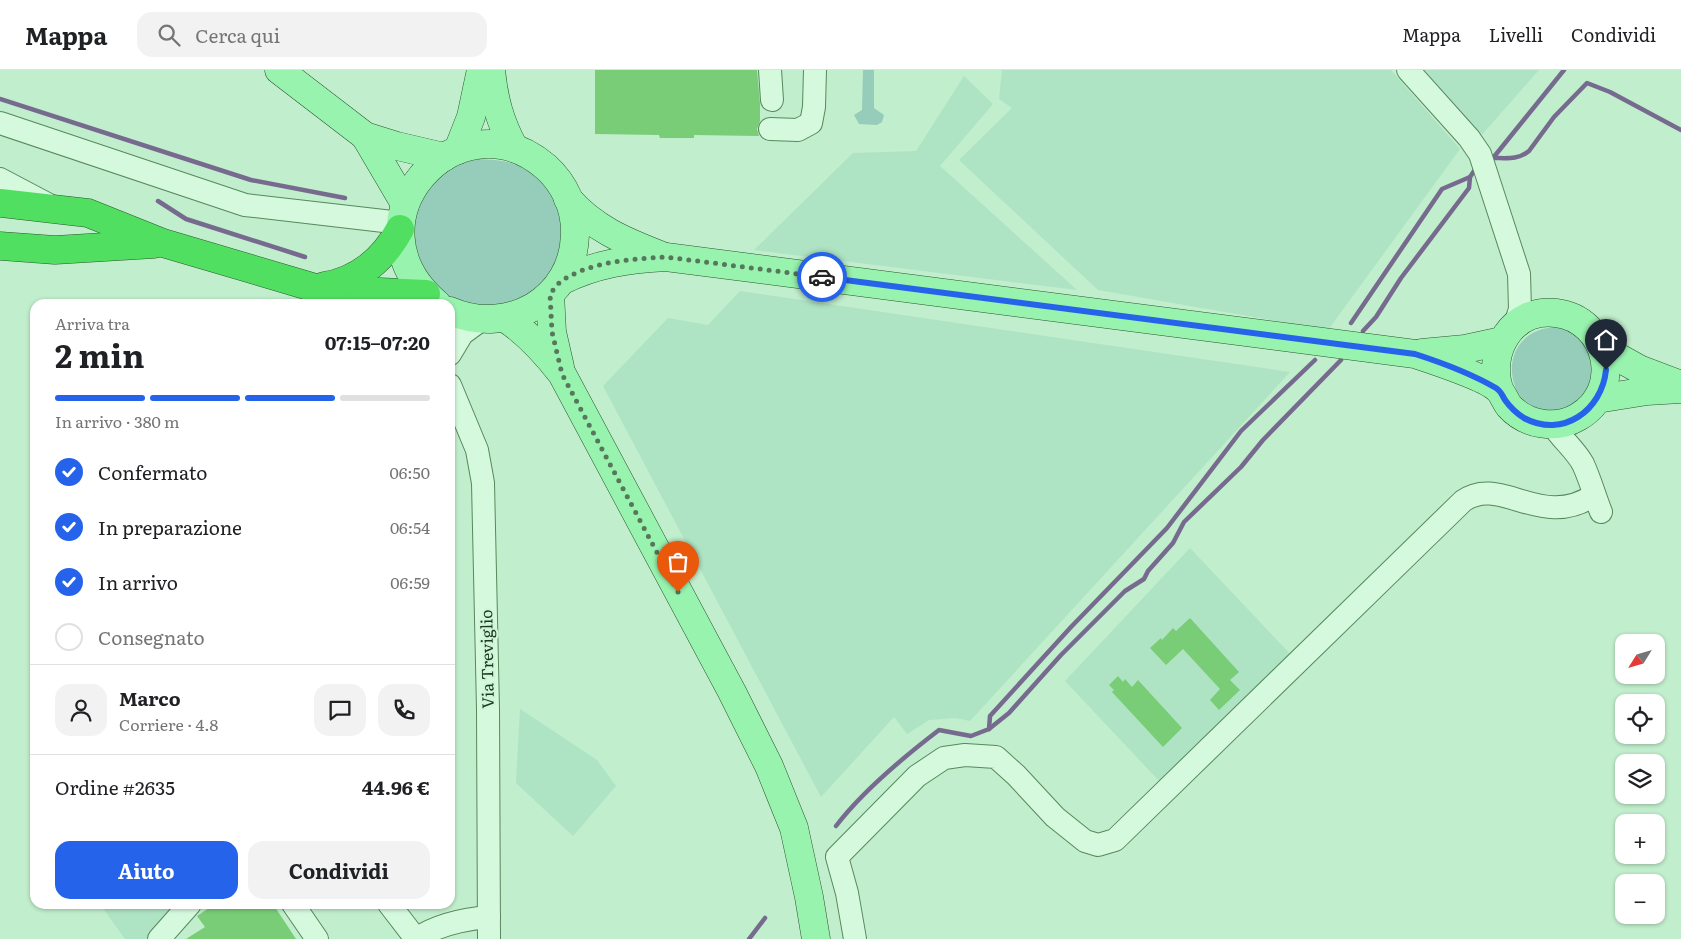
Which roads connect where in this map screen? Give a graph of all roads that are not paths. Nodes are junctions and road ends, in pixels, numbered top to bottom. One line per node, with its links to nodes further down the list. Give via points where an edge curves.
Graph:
1 (279, 70): 10 (main road)
2 (481, 70): 12 (main road, via 471,117)
3 (491, 70): 11 (main road, via 496,108)
4 (770, 70): 7 (street)
5 (815, 70): 9 (street, via 810,123 798,130)
6 (1408, 70): 21 (street, via 1480,154)
7 (772, 100)
8 (0, 124): 17 (street, via 245,205)
9 (770, 129)
10 (365, 136): 12 (main road, via 396,146); 17 (main road)
11 (514, 148): 12 (main road, via 482,145); 14 (main road, via 549,170)
12 (451, 153): 17 (main road, via 424,172 413,187)
13 (0, 178): 16 (street)
14 (568, 199): 20 (main road, via 607,232); 22 (main road, via 575,234 572,258)
15 (0, 203): 16 (highway)
16 (59, 210): 18 (highway, via 88,214)
17 (402, 219): 23 (highway, via 386,251 368,268 341,282); 24 (main road, via 406,264)
18 (163, 243): 19 (highway, via 55,250); 23 (highway)
19 (0, 246)
20 (666, 257): 22 (main road, via 584,270); 31 (main road)
21 (1519, 274): 26 (street, via 1530,292); 28 (street, via 1520,309)
22 (556, 287): 27 (main road, via 534,307); 32 (main road, via 552,332)
23 (312, 288): 24 (highway)
24 (432, 299)
25 (455, 312): 27 (main road)
26 (1554, 313): 28 (main road, via 1533,316); 30 (main road, via 1575,318 1584,324)
27 (493, 319): 29 (street, via 462,334); 32 (main road, via 522,329)
28 (1509, 333): 31 (main road, via 1465,349); 35 (main road, via 1496,360)
29 (455, 346)
30 (1603, 349): 33 (main road, via 1639,369); 37 (main road, via 1605,380)
31 (1415, 354): 35 (main road, via 1464,372)
32 (562, 374): 48 (main road, via 769,766 794,828)
33 (1681, 385)
34 (1681, 389): 37 (main road, via 1647,391)
35 (1499, 390): 38 (main road, via 1523,417)
36 (455, 397): 43 (street, Via Treviglio, via 477,450 483,483)
37 (1592, 405): 38 (main road, via 1571,420); 39 (street, via 1583,434)
38 (1552, 424): 39 (street)
39 (1583, 464): 49 (street, via 1598,503 1564,508 1538,506 1491,493 1463,501 1115,840 1098,845 1084,841 1055,817 996,757 965,755 944,758 917,776 837,857)
40 (185, 909): 44 (street)
41 (296, 909): 45 (street)
42 (393, 909): 46 (street)
43 (489, 917): 46 (street, via 469,918); 47 (street, Via Treviglio)
44 (158, 939)
45 (317, 939)
46 (416, 939)
47 (490, 939)
48 (816, 939)
49 (855, 939)

